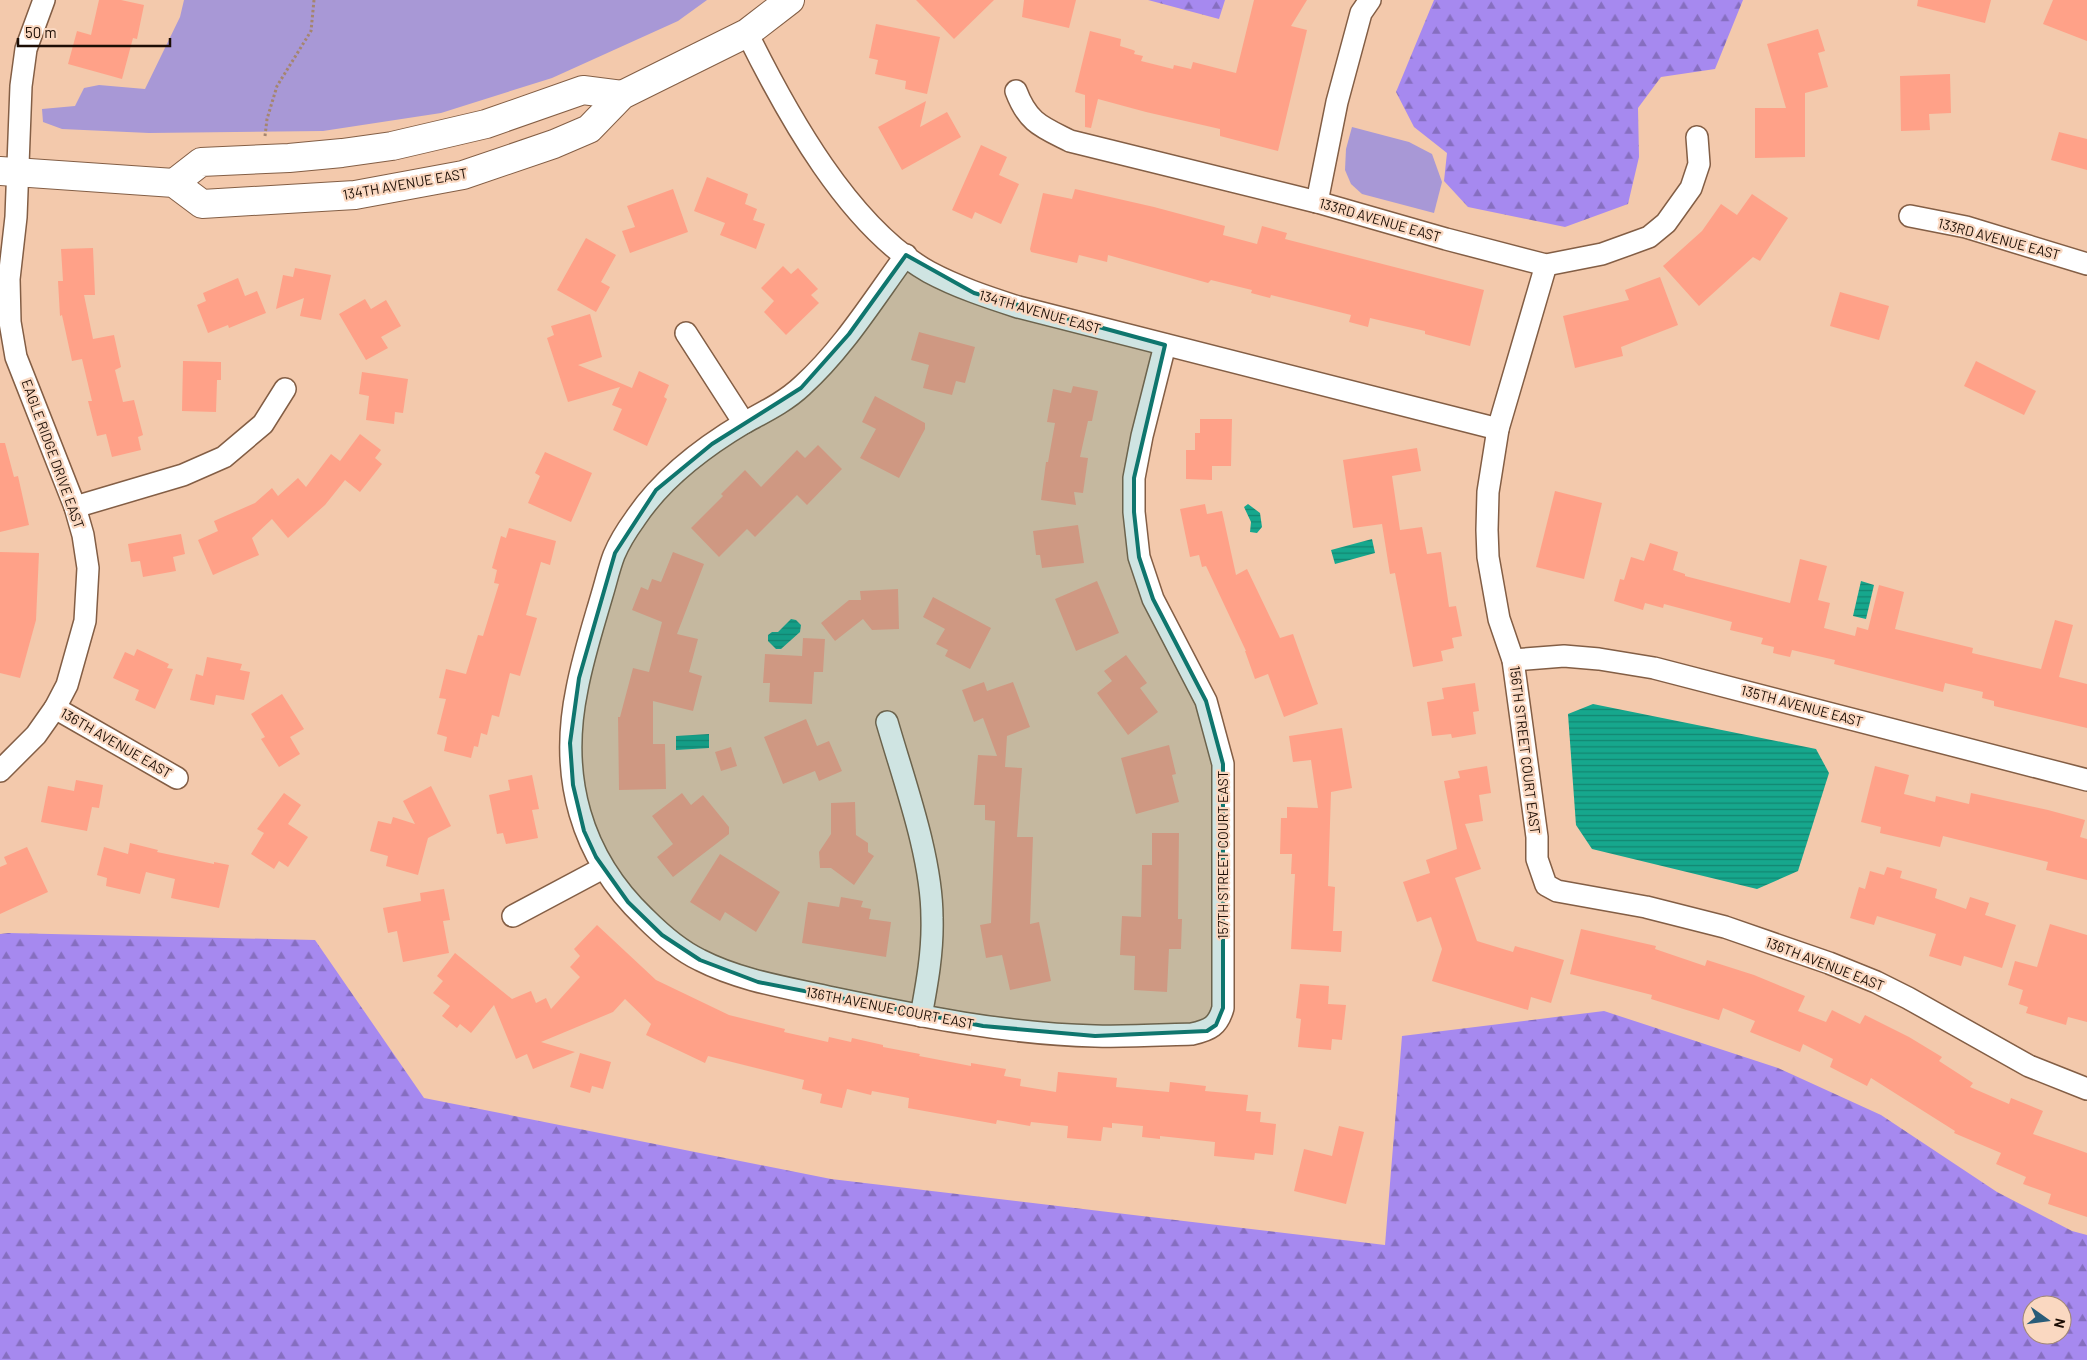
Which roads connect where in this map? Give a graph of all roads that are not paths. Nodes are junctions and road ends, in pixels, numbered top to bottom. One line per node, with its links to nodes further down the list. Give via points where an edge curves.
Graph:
1 (44, 0): 8 (street, EAGLE RIDGE DRIVE EAST, via 26,50)
2 (790, 0): 4 (street)
3 (1370, 0): 10 (street, via 1361,13 1337,102)
4 (747, 33): 6 (street, 134TH AVENUE EAST); 12 (street, 134TH AVENUE EAST, via 824,169 875,230)
5 (1016, 92): 10 (street, 133RD AVENUE EAST, via 1022,108 1033,121 1070,141)
6 (622, 95): 9 (street, via 583,90 486,124 392,146 289,158 201,162); 9 (street, 134TH AVENUE EAST, via 589,129 463,175 355,195 202,204)
7 (1698, 137): 14 (street, 133RD AVENUE EAST, via 1700,164 1691,188 1666,223 1649,237 1602,254)
8 (9, 172): 9 (street); 17 (street, EAGLE RIDGE DRIVE EAST, via 16,217 8,279)
9 (174, 183)
10 (1317, 202): 14 (street, 133RD AVENUE EAST)
11 (1910, 216): 13 (street, 133RD AVENUE EAST, via 1966,227)
12 (906, 255): 16 (street, 134TH AVENUE EAST, via 928,271 974,293); 19 (street, 136TH AVENUE COURT EAST, via 823,366 801,388)
13 (2087, 264)
14 (1546, 265): 20 (street, 156TH STREET COURT EAST)
15 (686, 333): 19 (street)
16 (1165, 345): 20 (street, 134TH AVENUE EAST); 32 (street, 157TH STREET COURT EAST, via 1134,478 1134,512 1139,557 1153,599 1206,701 1223,764 1223,1008)
17 (8, 359): 21 (street, EAGLE RIDGE DRIVE EAST)
18 (285, 389): 21 (street, via 263,424 224,457 183,475)
19 (744, 423): 28 (street, 136TH AVENUE COURT EAST, via 680,467 656,490 615,552 579,678 570,743 573,785 584,831)
20 (1498, 429): 22 (street, 156TH STREET COURT EAST, via 1488,492 1488,557 1499,619)
21 (75, 507): 23 (street, EAGLE RIDGE DRIVE EAST, via 88,568 85,621 67,685)
22 (1513, 660): 27 (street, 135TH AVENUE EAST, via 1564,656 1654,668); 29 (street, 156TH STREET COURT EAST, via 1538,859)
23 (55, 708): 25 (street, EAGLE RIDGE DRIVE EAST, via 36,735); 26 (street, 136TH AVENUE EAST)
24 (887, 722): 31 (street, via 921,842 929,883 932,918 930,961)
25 (0, 771)
26 (177, 778)
27 (2087, 780)
28 (603, 868): 30 (street); 31 (street, 136TH AVENUE COURT EAST, via 628,902 662,935 700,960 758,982)
29 (1546, 885): 33 (street, 136TH AVENUE EAST, via 1557,891 1646,907 1725,927 1829,963 1908,998 2029,1066)
30 (513, 916)
31 (921, 1016): 32 (street, 136TH AVENUE COURT EAST, via 983,1026 1095,1036 1192,1034)
32 (1216, 1025)
33 (2087, 1089)

